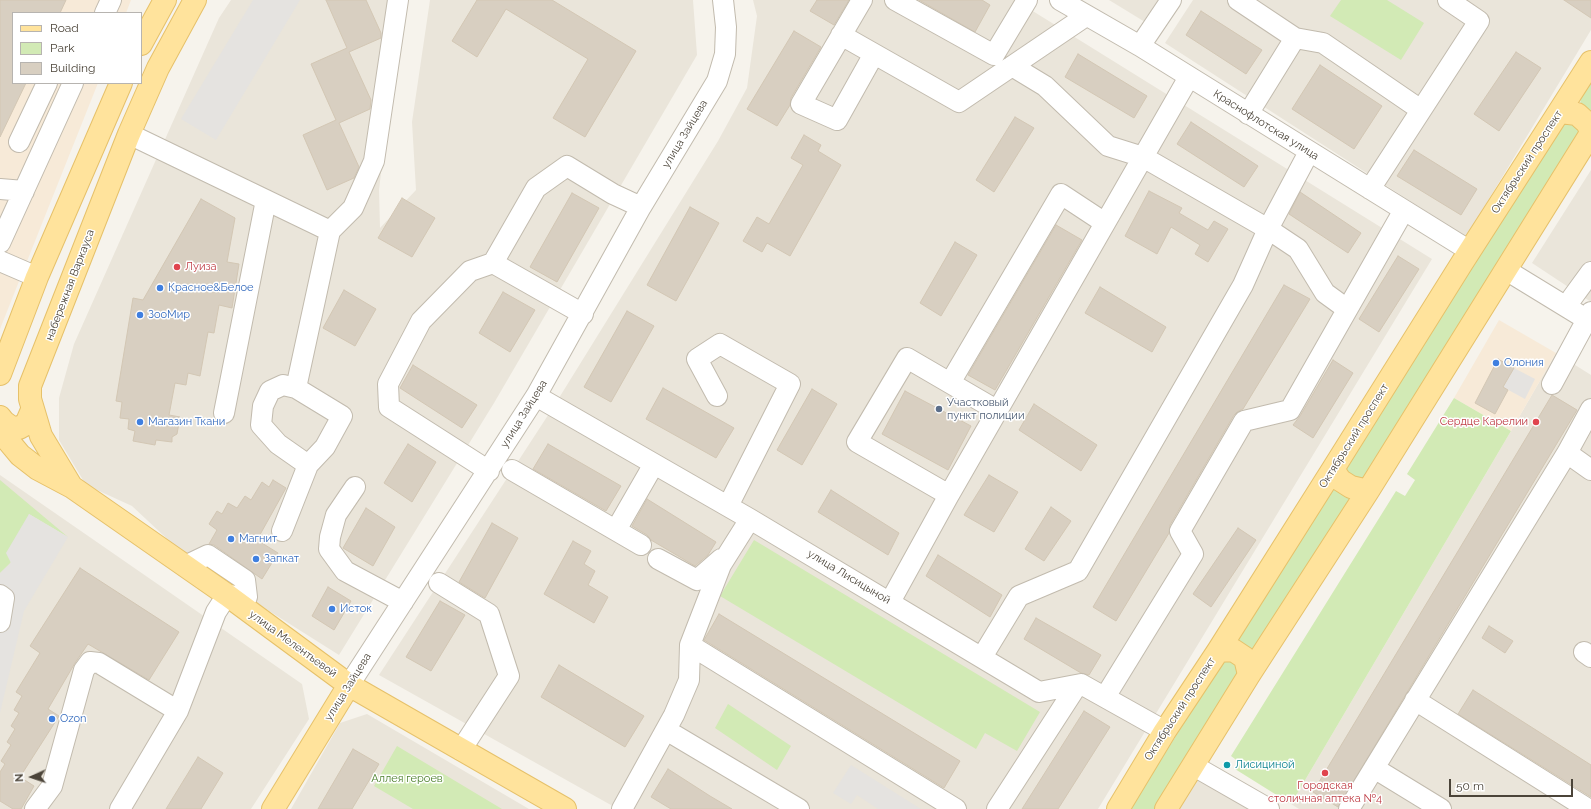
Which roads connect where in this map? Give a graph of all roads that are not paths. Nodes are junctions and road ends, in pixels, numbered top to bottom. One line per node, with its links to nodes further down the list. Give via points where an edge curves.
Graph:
1 (111, 0): 13 (street)
2 (165, 0): 17 (main road)
3 (195, 0): 30 (main road, набережная Варкауса, via 158,68)
4 (398, 0): 42 (street, via 374,161 353,208)
5 (723, 0): 38 (street, улица Зайцева, via 725,54 717,81)
6 (862, 0): 15 (street)
7 (895, 0): 8 (street, via 994,55)
8 (1028, 0)
9 (1060, 0): 14 (street, Краснофлотская улица)
10 (1171, 0): 18 (street)
11 (1238, 0): 16 (street)
12 (1448, 0): 26 (street, via 1479,21)
13 (105, 12)
14 (1086, 16): 18 (street, Краснофлотская улица); 21 (street)
15 (841, 35): 19 (street); 19 (street, via 801,104 837,120)
16 (1295, 38): 26 (street, via 1323,43); 28 (street)
17 (142, 42)
18 (1140, 46): 22 (street, Краснофлотская улица)
19 (874, 54): 21 (street, via 959,102)
20 (1591, 62): 27 (main road, Октябрьский проспект)
21 (1012, 66): 33 (street, via 1045,86 1108,146)
22 (1189, 76): 28 (street, Краснофлотская улица); 33 (street)
23 (47, 84): 31 (street)
24 (73, 84): 36 (street)
25 (121, 84): 49 (main road)
26 (1421, 110): 35 (street)
27 (1560, 112): 29 (main road, via 1577,114 1587,123); 44 (main road, Октябрьский проспект)
28 (1248, 114): 32 (street, Краснофлотская улица)
29 (1591, 132): 47 (main road)
30 (129, 134): 37 (street); 61 (main road, набережная Варкауса, via 30,386)
31 (18, 142)
32 (1309, 152): 35 (street, Краснофлотская улица); 41 (street)
33 (1143, 156): 40 (street); 41 (street)
34 (0, 189): 36 (street)
35 (1370, 189): 39 (street, Краснофлотская улица)
36 (24, 192): 43 (street)
37 (266, 200): 42 (street); 63 (street)
38 (641, 207): 46 (street, via 567,166 536,188); 52 (street, улица Зайцева)
39 (1404, 210): 44 (street, Краснофлотская улица); 51 (street)
40 (1105, 223): 55 (street, via 1061,194); 62 (street)
41 (1268, 229): 51 (street, via 1298,249 1325,293); 92 (street, via 1243,285 1078,571 1019,596)
42 (330, 231): 57 (street)
43 (0, 243)
44 (1470, 251): 69 (main road, Октябрьский проспект)
45 (0, 261): 49 (street)
46 (493, 263): 52 (street); 70 (street, via 470,271 421,321 388,384 389,407)
47 (1506, 270): 53 (street); 75 (main road)
48 (1591, 272): 50 (street)
49 (37, 277): 54 (main road)
50 (1572, 298)
51 (1347, 309): 96 (street, via 1290,410 1244,421 1180,531 1193,554)
52 (583, 314): 58 (street, улица Зайцева)
53 (1589, 318): 56 (street)
54 (0, 374)
55 (950, 383): 62 (street); 76 (street, via 907,358 857,442)
56 (1552, 384)
57 (296, 388): 68 (street, via 342,416 325,447); 68 (street, via 283,384 270,391 263,406 261,425 278,444)
58 (536, 396): 67 (street, улица Лисицыной); 70 (street, улица Зайцева)
59 (717, 396): 77 (street, via 697,358 720,344 790,384)
60 (1591, 409): 66 (street)
61 (32, 410): 64 (main road, via 26,424 19,428 11,427); 73 (main road, набережная Варкауса, via 41,436)
62 (998, 411): 76 (street)
63 (224, 413)
64 (0, 417)
65 (0, 431): 73 (main road, via 20,455 38,469)
66 (1567, 453): 72 (street); 97 (street)
67 (654, 464): 77 (street, улица Лисицыной); 79 (street)
68 (308, 465): 80 (street)
69 (1334, 469): 75 (main road, via 1340,480 1351,487); 91 (main road, Октябрьский проспект)
70 (489, 470): 87 (street, улица Зайцева)
71 (512, 470): 79 (street)
72 (1591, 470)
73 (72, 487): 86 (main road, улица Мелентьевой)
74 (354, 487): 87 (street, via 336,515 329,549 345,571)
75 (1368, 491): 93 (main road)
76 (949, 495): 88 (street)
77 (728, 506): 78 (street, улица Лисицыной)
78 (750, 518): 82 (street); 88 (street, улица Лисицыной)
79 (616, 530): 81 (street)
80 (282, 531)
81 (641, 545)
82 (730, 550): 83 (street, via 697,580); 90 (street, via 721,565)
83 (658, 559)
84 (439, 583): 101 (street, via 489,614 509,676)
85 (0, 595): 89 (street, via 4,598)
86 (227, 595): 95 (main road, улица Мелентьевой); 98 (street, via 216,612)
87 (403, 602): 95 (street, улица Зайцева)
88 (890, 602): 92 (street, улица Лисицыной)
89 (0, 622)
90 (690, 645): 99 (street, via 689,680); 110 (street)
91 (1218, 651): 93 (main road, via 1233,650 1246,658); 100 (main road, Октябрьский проспект)
92 (982, 657): 94 (street, улица Лисицыной, via 1039,692)
93 (1249, 675): 102 (main road)
94 (1081, 684): 96 (street); 111 (street, via 1074,690)
95 (349, 685): 101 (main road, улица Мелентьевой); 106 (main road, улица Зайцева)
96 (1105, 697): 100 (street)
97 (1415, 700): 103 (street); 117 (street)
98 (178, 711): 104 (street, via 99,663 90,662 84,670 52,786); 105 (street)
99 (666, 730): 108 (street); 109 (street)
100 (1165, 731): 112 (main road, Октябрьский проспект)
101 (462, 750): 107 (main road, улица Мелентьевой)
102 (1194, 766): 113 (main road); 114 (street)
103 (1374, 768): 115 (street); 116 (street)
104 (35, 809)
105 (120, 809)
106 (273, 809)
107 (565, 809)
108 (622, 809)
109 (799, 809)
110 (956, 809)
111 (997, 809)
112 (1118, 809)
113 (1166, 809)
114 (1269, 809)
115 (1349, 809)
116 (1442, 809)
117 (1588, 809)

